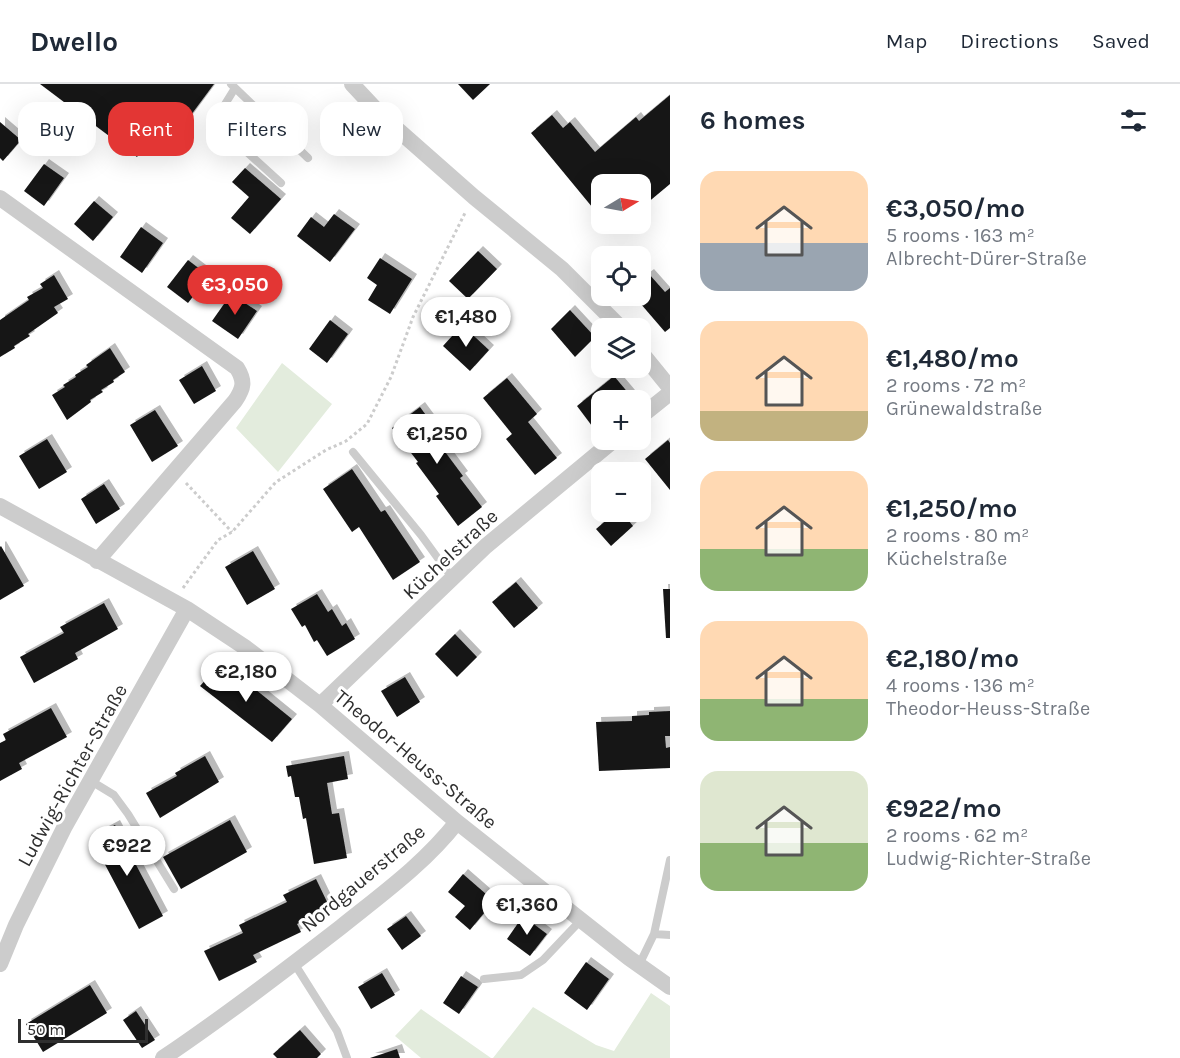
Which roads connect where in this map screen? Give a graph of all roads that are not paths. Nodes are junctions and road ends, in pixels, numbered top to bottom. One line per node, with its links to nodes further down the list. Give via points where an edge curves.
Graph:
1 (352, 84): 6 (street, via 381,115 562,269)
2 (233, 86): 3 (lane); 4 (lane, via 213,122)
3 (308, 158)
4 (281, 183)
5 (0, 198): 14 (street, via 243,376 241,393)
6 (611, 318)
7 (651, 365): 8 (street)
8 (670, 388)
9 (670, 393): 10 (street)
10 (651, 408)
11 (602, 450): 15 (street, Küchelstraße)
12 (353, 452): 15 (lane)
13 (0, 506): 14 (street, Theodor-Heuss-Straße)
14 (97, 561): 16 (street, Theodor-Heuss-Straße)
15 (453, 579): 17 (street, Küchelstraße)
16 (180, 605): 17 (street, Theodor-Heuss-Straße, via 246,648); 18 (street, Ludwig-Richter-Straße)
17 (320, 705): 19 (street, Theodor-Heuss-Straße)
18 (91, 781): 21 (lane, via 114,795); 26 (street, Ludwig-Richter-Straße, via 65,826)
19 (457, 822): 22 (street, Theodor-Heuss-Straße); 25 (street, Nordgauerstraße, via 434,850)
20 (670, 860): 23 (lane)
21 (174, 890)
22 (581, 920): 27 (street, Theodor-Heuss-Straße); 28 (lane, via 543,960 521,975)
23 (654, 934): 24 (lane); 27 (lane)
24 (670, 935)
25 (294, 963): 30 (street, Nordgauerstraße); 31 (lane, via 337,1031)
26 (0, 964)
27 (639, 965): 29 (street, Theodor-Heuss-Straße)
28 (484, 980)
29 (670, 987)
30 (163, 1058)
31 (347, 1058)

